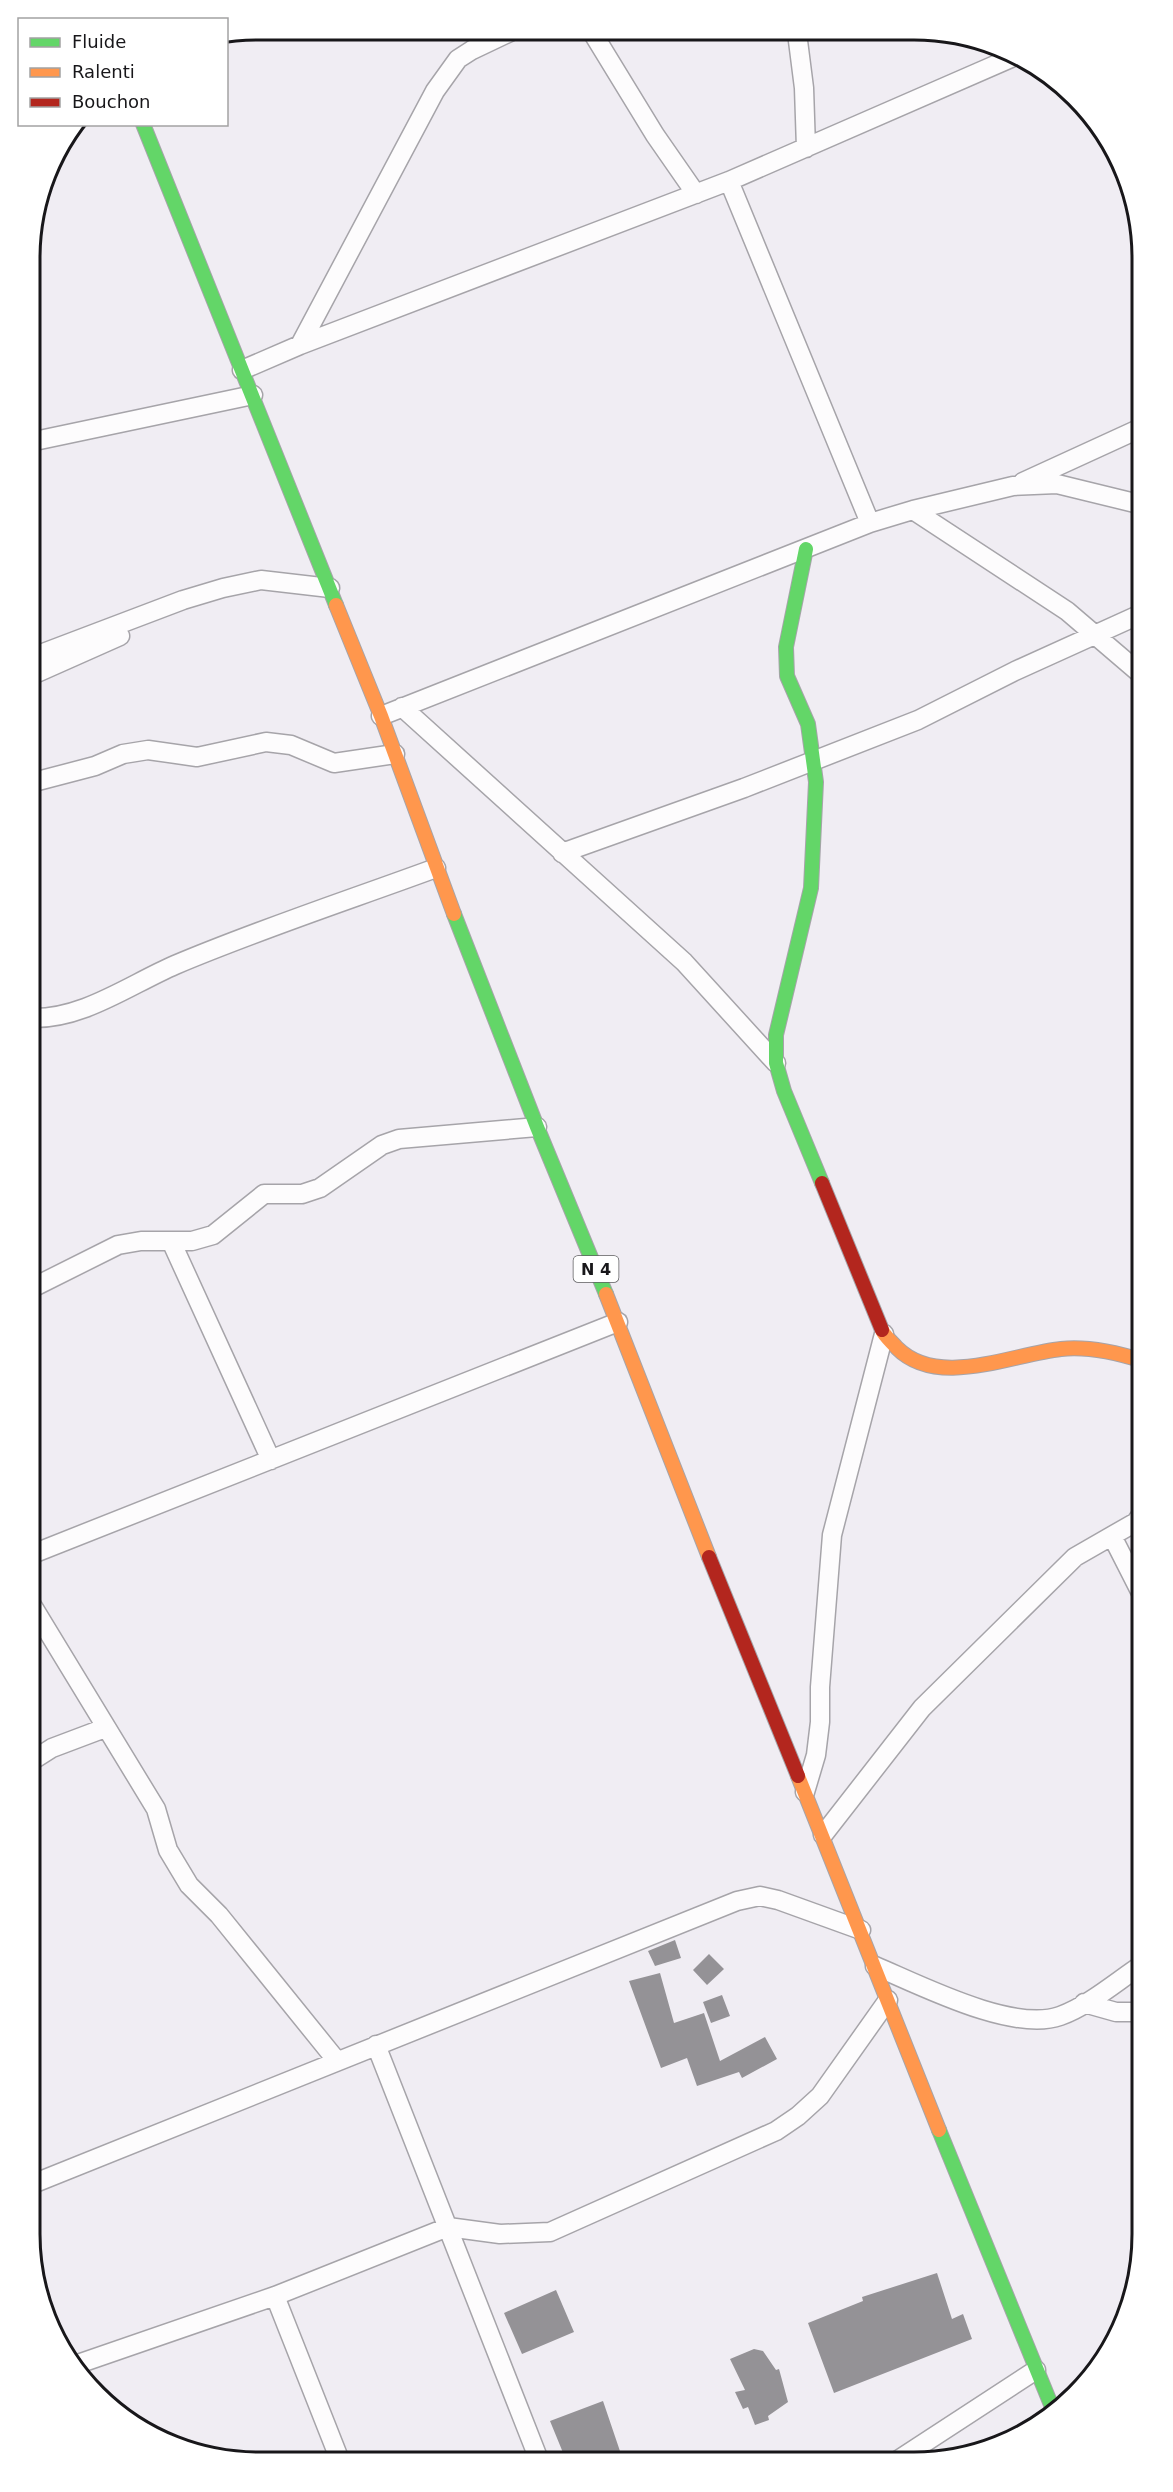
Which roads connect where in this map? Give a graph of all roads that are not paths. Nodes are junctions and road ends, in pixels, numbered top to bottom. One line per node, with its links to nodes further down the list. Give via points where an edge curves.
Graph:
1 (493, 40): 9 (street, via 458,59 435,91)
2 (597, 40): 8 (street)
3 (798, 40): 6 (street)
4 (1007, 61): 6 (street)
5 (144, 126): 10 (main road, N 4)
6 (806, 148): 7 (street)
7 (729, 181): 8 (street); 17 (street)
8 (696, 194): 9 (street)
9 (300, 345): 10 (street)
10 (242, 370): 11 (main road, N 4)
11 (253, 395): 13 (street); 19 (main road, N 4)
12 (1132, 432): 14 (street)
13 (40, 440)
14 (1013, 486): 15 (street, via 1057,484); 16 (street)
15 (1132, 502)
16 (913, 510): 17 (street); 22 (street, via 1050,599)
17 (870, 523): 18 (street)
18 (806, 549): 26 (street); 29 (main road, via 786,647 787,676 808,724)
19 (330, 588): 20 (street, via 261,580); 27 (main road, N 4)
20 (183, 600): 23 (street); 25 (street, via 156,619)
21 (1132, 618): 22 (street)
22 (1096, 636): 24 (street); 29 (street, via 918,720)
23 (40, 654)
24 (1132, 667)
25 (40, 671)
26 (402, 707): 27 (street); 31 (street)
27 (381, 716): 28 (main road, N 4)
28 (395, 754): 30 (street, via 334,763 291,746 266,742 197,757 148,750); 32 (main road, N 4)
29 (813, 761): 31 (street); 34 (main road, via 816,782 811,888 776,1035)
30 (40, 780)
31 (562, 853): 34 (street, via 684,962)
32 (436, 868): 33 (street, via 184,962 66,1014); 35 (main road, N 4)
33 (40, 1019)
34 (776, 1063): 39 (main road)
35 (537, 1127): 36 (street, via 399,1139 382,1145 320,1188 302,1194 264,1194 213,1235); 38 (main road, N 4)
36 (171, 1241): 37 (street, via 118,1245); 41 (street)
37 (40, 1284)
38 (618, 1323): 41 (street); 49 (main road, N 4)
39 (884, 1334): 40 (main road, via 910,1359 942,1368 1063,1349); 49 (street, via 832,1535 820,1722 816,1755)
40 (1132, 1358)
41 (271, 1460): 44 (street)
42 (1132, 1524): 43 (street)
43 (1112, 1536): 45 (street); 50 (street, via 1075,1557 922,1708)
44 (40, 1551)
45 (1132, 1575)
46 (40, 1619): 47 (street)
47 (105, 1728): 48 (street); 58 (street, via 156,1809 168,1850 189,1885 219,1915)
48 (40, 1756)
49 (804, 1796): 50 (main road, N 4)
50 (823, 1836): 51 (main road, N 4)
51 (861, 1930): 52 (main road, N 4); 57 (street, via 778,1900 759,1896 737,1901)
52 (875, 1966): 54 (main road, N 4); 55 (street, via 979,2009 1021,2019 1059,2016)
53 (1132, 1971): 55 (street)
54 (888, 2000): 60 (street, via 820,2096 776,2131 550,2232 500,2234); 63 (main road, N 4)
55 (1084, 2003): 56 (street)
56 (1132, 2012)
57 (376, 2045): 58 (street); 60 (street)
58 (337, 2061): 59 (street)
59 (40, 2181)
60 (448, 2227): 61 (street); 66 (street)
61 (275, 2296): 62 (street); 65 (street)
62 (83, 2362)
63 (1036, 2370): 64 (main road, N 4); 67 (street)
64 (1050, 2403)
65 (337, 2452)
66 (536, 2452)
67 (910, 2452)

